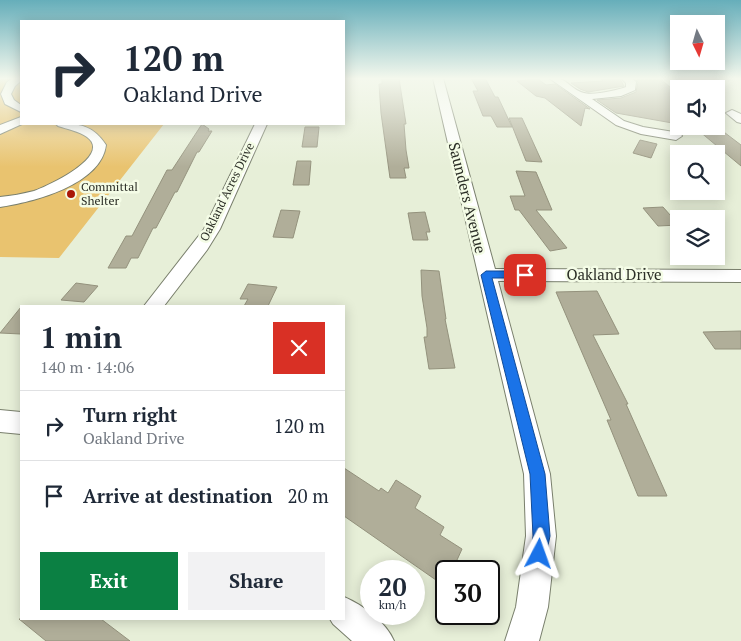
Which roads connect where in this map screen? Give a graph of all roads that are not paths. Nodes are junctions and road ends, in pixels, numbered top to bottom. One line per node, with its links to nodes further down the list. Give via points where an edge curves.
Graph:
1 (445, 108): 9 (street, Saunders Avenue)
2 (598, 108): 7 (street, via 620,123)
3 (20, 120): 6 (street)
4 (65, 125): 8 (street, via 94,136 100,143 97,156 89,166 43,193)
5 (261, 125): 11 (street, Oakland Acres Drive, via 212,228)
6 (0, 130)
7 (676, 136)
8 (0, 202)
9 (486, 275): 10 (street, Oakland Drive); 16 (street, Saunders Avenue, via 537,474 541,536 532,607)
10 (741, 276)
11 (155, 305)
12 (0, 421): 13 (street)
13 (20, 423)
14 (345, 613): 15 (street)
15 (377, 641)
16 (522, 641)

